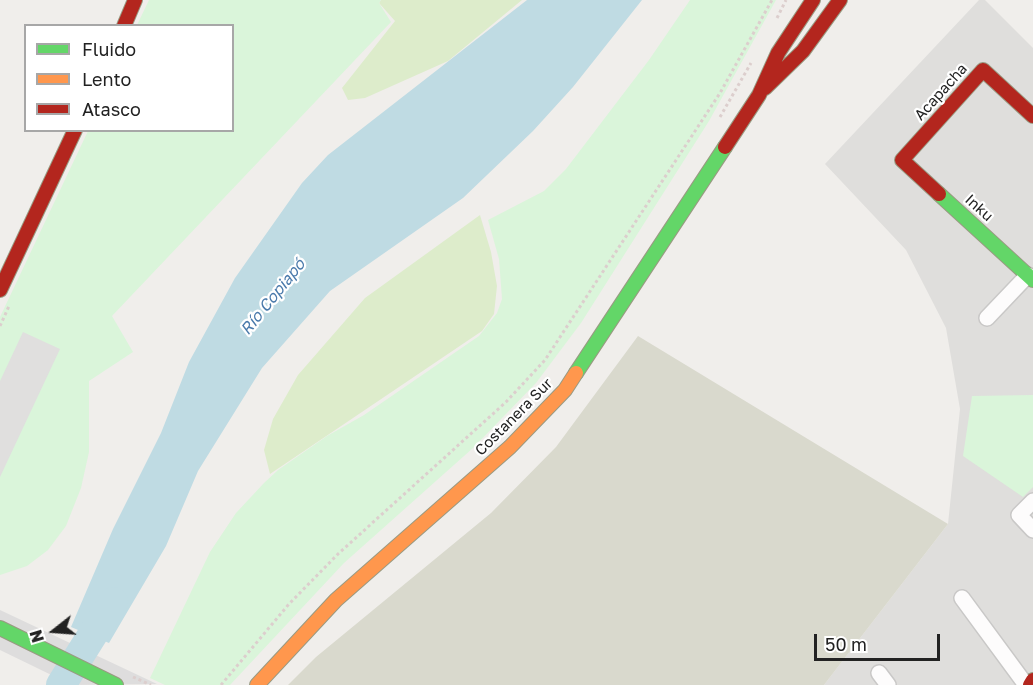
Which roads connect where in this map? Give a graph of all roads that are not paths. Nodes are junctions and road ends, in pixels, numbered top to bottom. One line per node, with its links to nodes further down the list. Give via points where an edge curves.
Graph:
1 (135, 0): 7 (street)
2 (805, 0): 6 (street)
3 (813, 0): 6 (street, Costanera Sur)
4 (830, 0): 8 (street)
5 (840, 0): 8 (street, Costanera Sur)
6 (796, 22): 9 (street, Costanera Sur)
7 (125, 24)
8 (808, 45): 9 (street, Costanera Sur)
9 (759, 95): 22 (street, Costanera Sur, via 565,390 510,447 336,600)
10 (1033, 116): 12 (street, Acapacha, via 983,70)
11 (74, 132): 14 (street)
12 (902, 160): 13 (street, Inku)
13 (1030, 277): 15 (street)
14 (0, 290)
15 (987, 318)
16 (1033, 501): 17 (street, via 1019,515)
17 (1033, 530)
18 (962, 598): 23 (street)
19 (0, 628): 21 (street)
20 (1033, 680): 23 (street)
21 (116, 685)
22 (257, 685)
23 (1028, 685)

